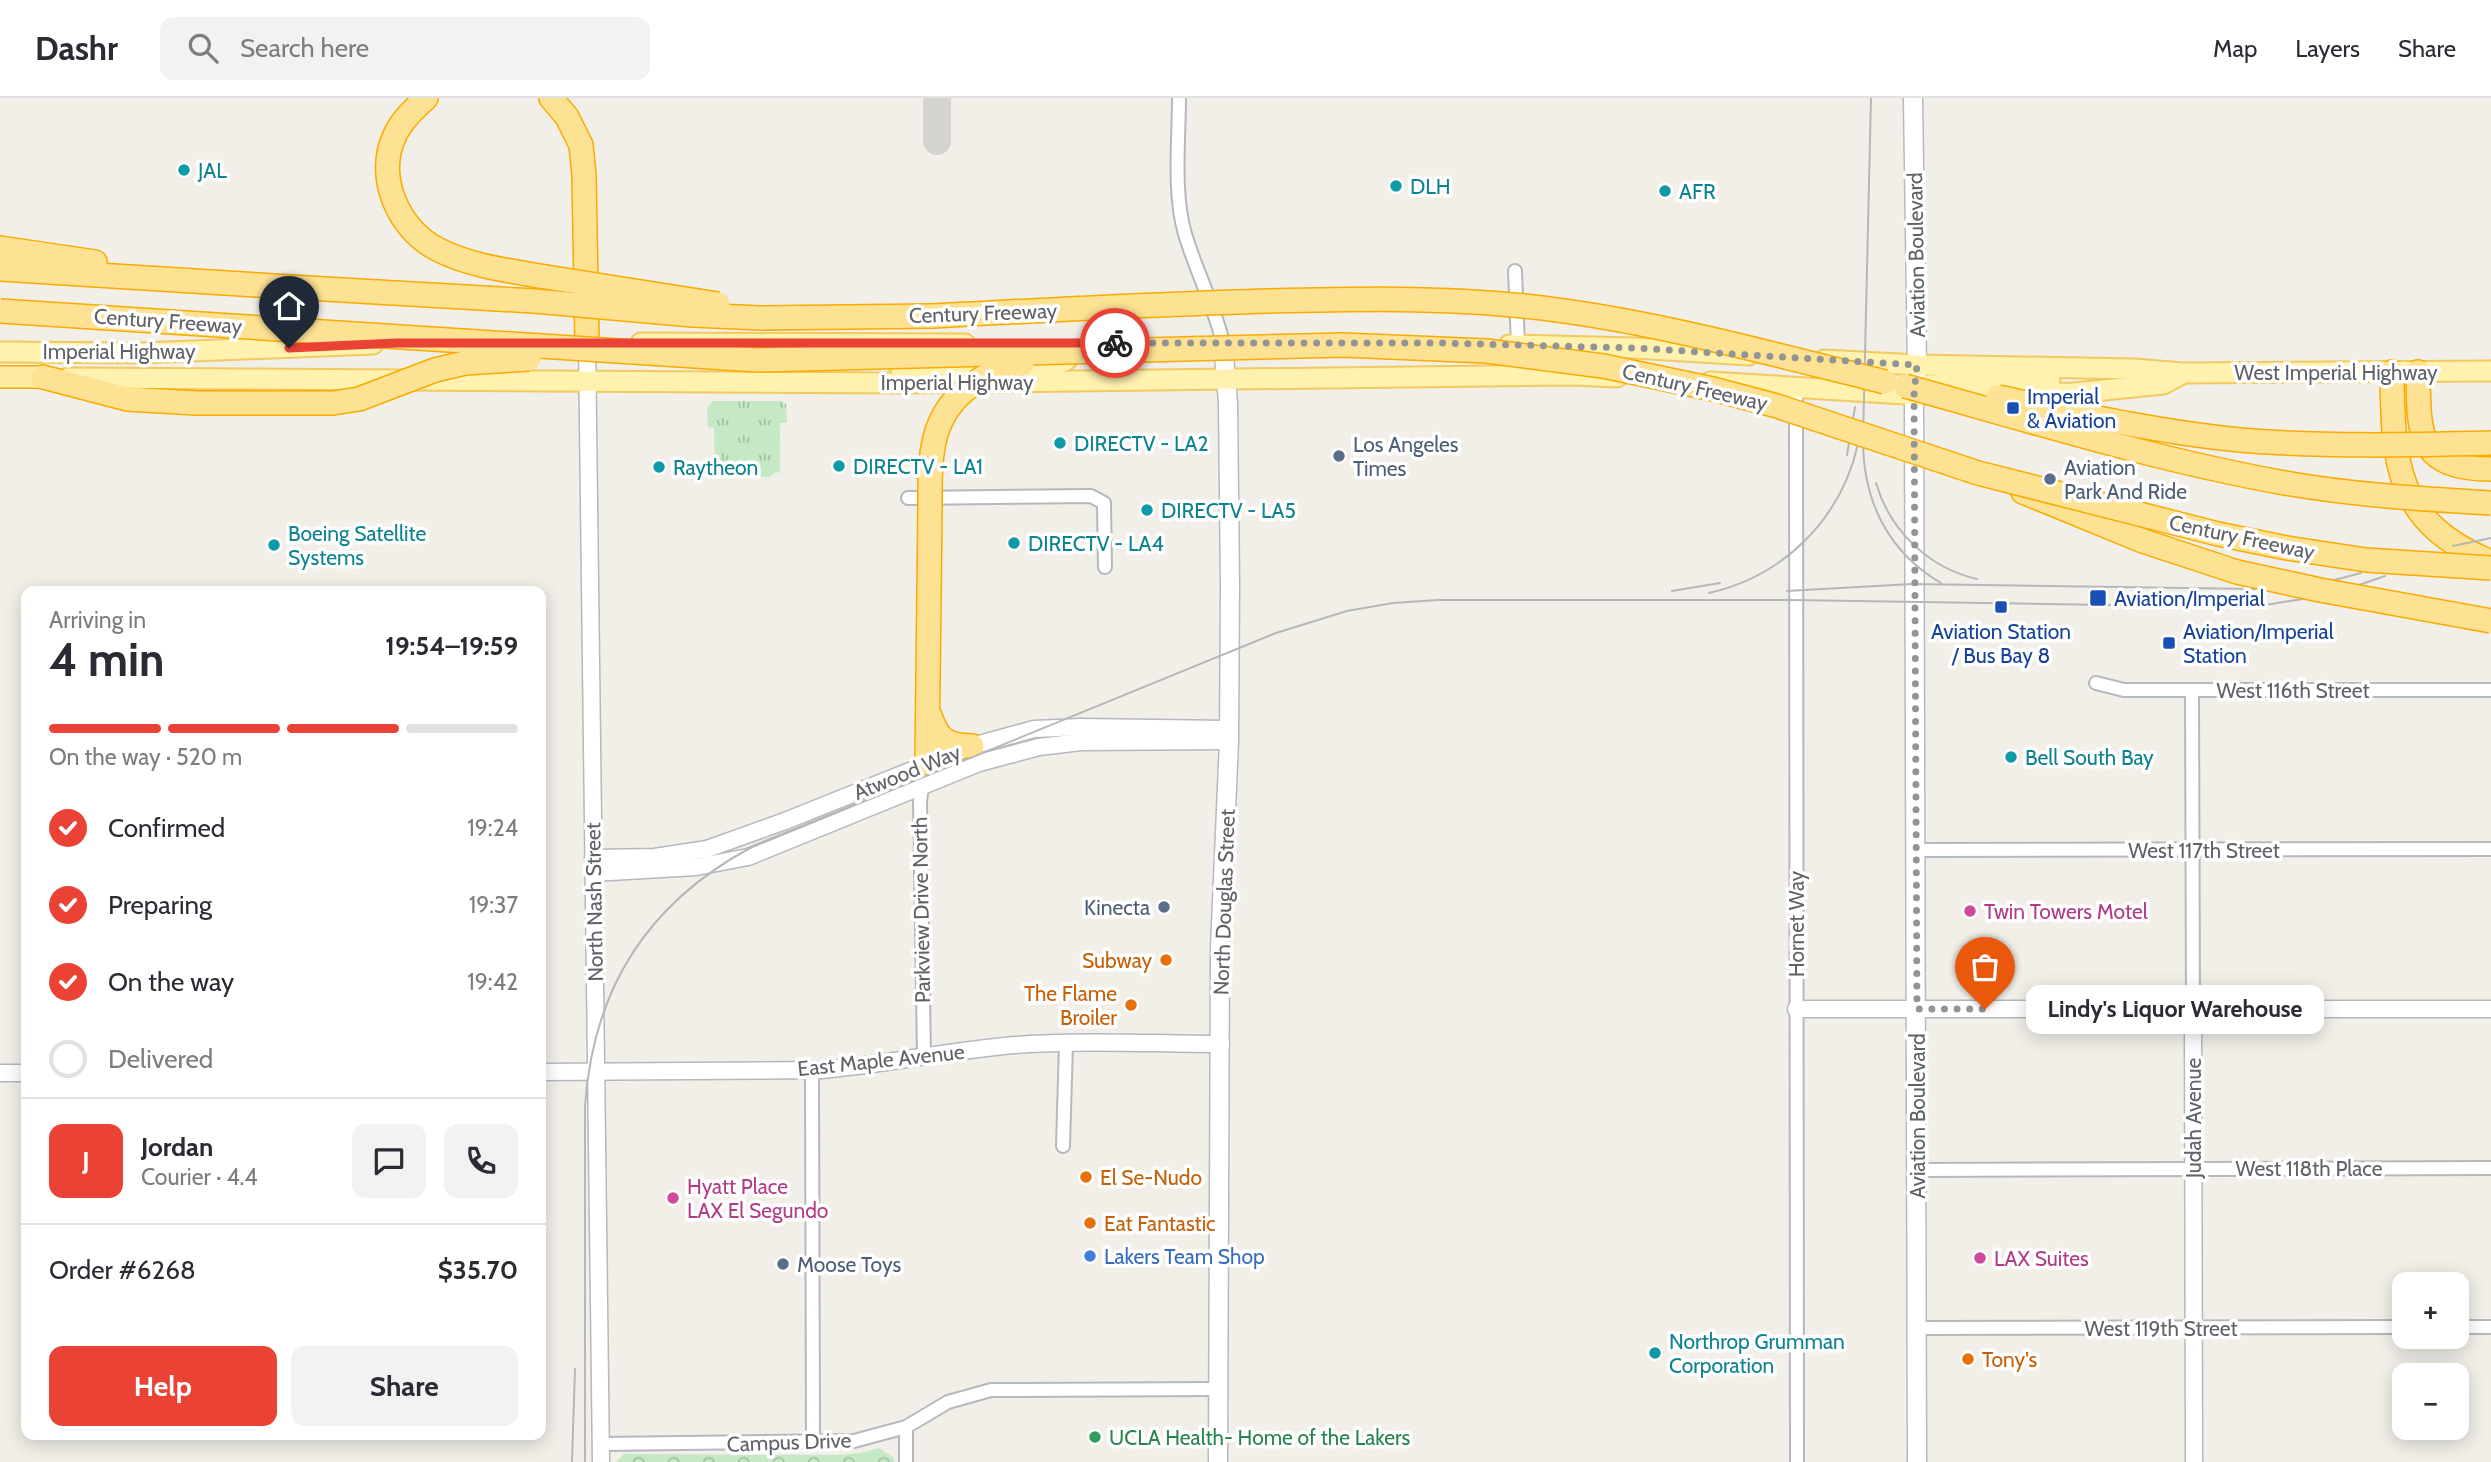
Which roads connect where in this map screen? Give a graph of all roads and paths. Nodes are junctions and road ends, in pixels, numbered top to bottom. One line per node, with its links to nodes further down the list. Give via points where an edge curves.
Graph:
1 (426, 98): 10 (highway, bridge, via 394,135 388,178 403,219 437,249 500,269 713,303)
2 (551, 98): 11 (highway, via 581,145)
3 (1179, 98): 12 (street, via 1179,204)
4 (1913, 98): 19 (main road, Aviation Boulevard)
5 (0, 248): 8 (highway, via 101,263)
6 (0, 269): 8 (highway, Century Freeway)
7 (1515, 271): 14 (street)
8 (148, 279): 10 (highway, Century Freeway, bridge)
9 (0, 312): 18 (highway, Century Freeway, bridge)
10 (761, 318): 32 (highway, Century Freeway, bridge, via 933,316 1271,301 1454,300 1623,320)
11 (587, 342): 13 (main road, Imperial Highway); 16 (main road, Imperial Highway); 30 (street, North Nash Street)
12 (1223, 342): 14 (main road, Imperial Highway); 15 (main road, Imperial Highway); 29 (main road, North Douglas Street)
13 (904, 344): 15 (main road, Imperial Highway); 25 (street)
14 (1518, 345): 17 (main road, Imperial Highway)
15 (1089, 348): 18 (highway, Century Freeway, bridge); 25 (main road, via 1044,367); 35 (highway, Century Freeway, bridge, via 1343,345 1549,358 1713,388); 44 (highway, bridge, via 994,370 960,393 936,433 930,469)
16 (0, 352)
17 (1694, 352): 19 (main road, Imperial Highway); 26 (main road, via 1656,359 1531,362)
18 (757, 360): 28 (highway, bridge, via 501,359 435,370 359,399 333,403 127,399)
19 (1917, 365): 20 (main road, West Imperial Highway); 32 (main road, Aviation Boulevard)
20 (2134, 369): 24 (main road, West Imperial Highway); 32 (main road, via 2114,377 1927,385)
21 (2491, 371): 23 (main road, West Imperial Highway)
22 (2392, 372): 23 (main road, West Imperial Highway); 24 (main road, West Imperial Highway); 38 (highway, via 2395,456 2413,503 2434,528)
23 (2418, 372): 34 (highway, via 2422,434 2432,452 2457,466)
24 (2182, 373): 32 (main road, West Imperial Highway, via 2163,384 2074,394 1984,396)
25 (905, 375): 29 (main road, Imperial Highway); 30 (main road, Imperial Highway)
26 (1513, 376): 29 (main road, Imperial Highway); 31 (main road, Imperial Highway)
27 (0, 377): 28 (highway, Imperial Highway)
28 (43, 377): 30 (main road, Imperial Highway)
29 (1227, 379): 45 (main road, North Douglas Street)
30 (588, 381): 52 (street, North Nash Street)
31 (1796, 386): 32 (main road, Imperial Highway); 53 (street, Hornet Way)
32 (1909, 390): 33 (highway, bridge, via 1956,388 2111,421 2240,440 2368,446); 37 (highway, Century Freeway, bridge, via 2178,461 2288,484); 50 (main road, Aviation Boulevard)
33 (2491, 443)
34 (2491, 469)
35 (1978, 474): 38 (highway, Century Freeway, bridge, via 2287,548 2366,560); 40 (highway, bridge, via 2143,541 2236,572)
36 (908, 498): 39 (street, via 1091,496 1104,503)
37 (2491, 503)
38 (2488, 563)
39 (1105, 567)
40 (2491, 621)
41 (2096, 683): 42 (street, West 116th Street, via 2124,690)
42 (2192, 690): 43 (street, West 116th Street); 51 (street, Judah Avenue)
43 (2491, 690)
44 (928, 711): 46 (highway, via 942,739 951,745); 47 (highway)
45 (1229, 735): 46 (street, Atwood Way, via 1060,727 1034,729); 48 (street, Atwood Way, via 1059,744 979,763); 58 (main road, North Douglas Street)
46 (972, 746): 47 (street, Atwood Way)
47 (927, 763): 48 (street, Parkview Drive North); 52 (street, Atwood Way, via 707,849)
48 (922, 787): 52 (street, Atwood Way, via 747,857 696,867); 59 (street, Parkview Drive North)
49 (2491, 849): 51 (street, West 117th Street)
50 (1916, 850): 51 (street, West 117th Street); 54 (main road, Aviation Boulevard)
51 (2193, 850): 55 (street, Judah Avenue)
52 (593, 866): 62 (street, North Nash Street)
53 (1796, 1009): 54 (street); 81 (street, Hornet Way)
54 (1917, 1009): 55 (street); 68 (main road, Aviation Boulevard)
55 (2193, 1009): 56 (street); 67 (street, Judah Avenue)
56 (2491, 1009)
57 (1066, 1043): 58 (street, East Maple Avenue); 59 (street, East Maple Avenue, via 996,1046); 65 (street)
58 (1221, 1044): 74 (main road, North Douglas Street)
59 (924, 1057): 60 (street, East Maple Avenue)
60 (811, 1070): 62 (street, East Maple Avenue); 76 (street)
61 (546, 1072): 62 (street, East Maple Avenue)
62 (595, 1072): 77 (street, North Nash Street)
63 (0, 1073): 64 (street)
64 (21, 1073)
65 (1063, 1146)
66 (2491, 1168): 67 (street, West 118th Place)
67 (2193, 1169): 68 (street, West 118th Place); 69 (street, Judah Avenue)
68 (1918, 1170): 73 (main road, Aviation Boulevard)
69 (2193, 1327): 70 (street, West 119th Street); 73 (street, West 119th Street); 83 (street, Judah Avenue)
70 (2392, 1327)
71 (2469, 1327): 72 (street)
72 (2491, 1327)
73 (1918, 1328): 82 (main road, Aviation Boulevard)
74 (1218, 1390): 75 (street, Campus Drive, via 991,1390 948,1402); 80 (main road, North Douglas Street)
75 (906, 1427): 76 (street, Campus Drive, via 854,1441); 79 (street)
76 (813, 1443): 77 (street, Campus Drive)
77 (601, 1444): 78 (street, North Nash Street)
78 (601, 1462)
79 (906, 1462)
80 (1217, 1462)
81 (1797, 1462)
82 (1917, 1462)
83 (2194, 1462)

